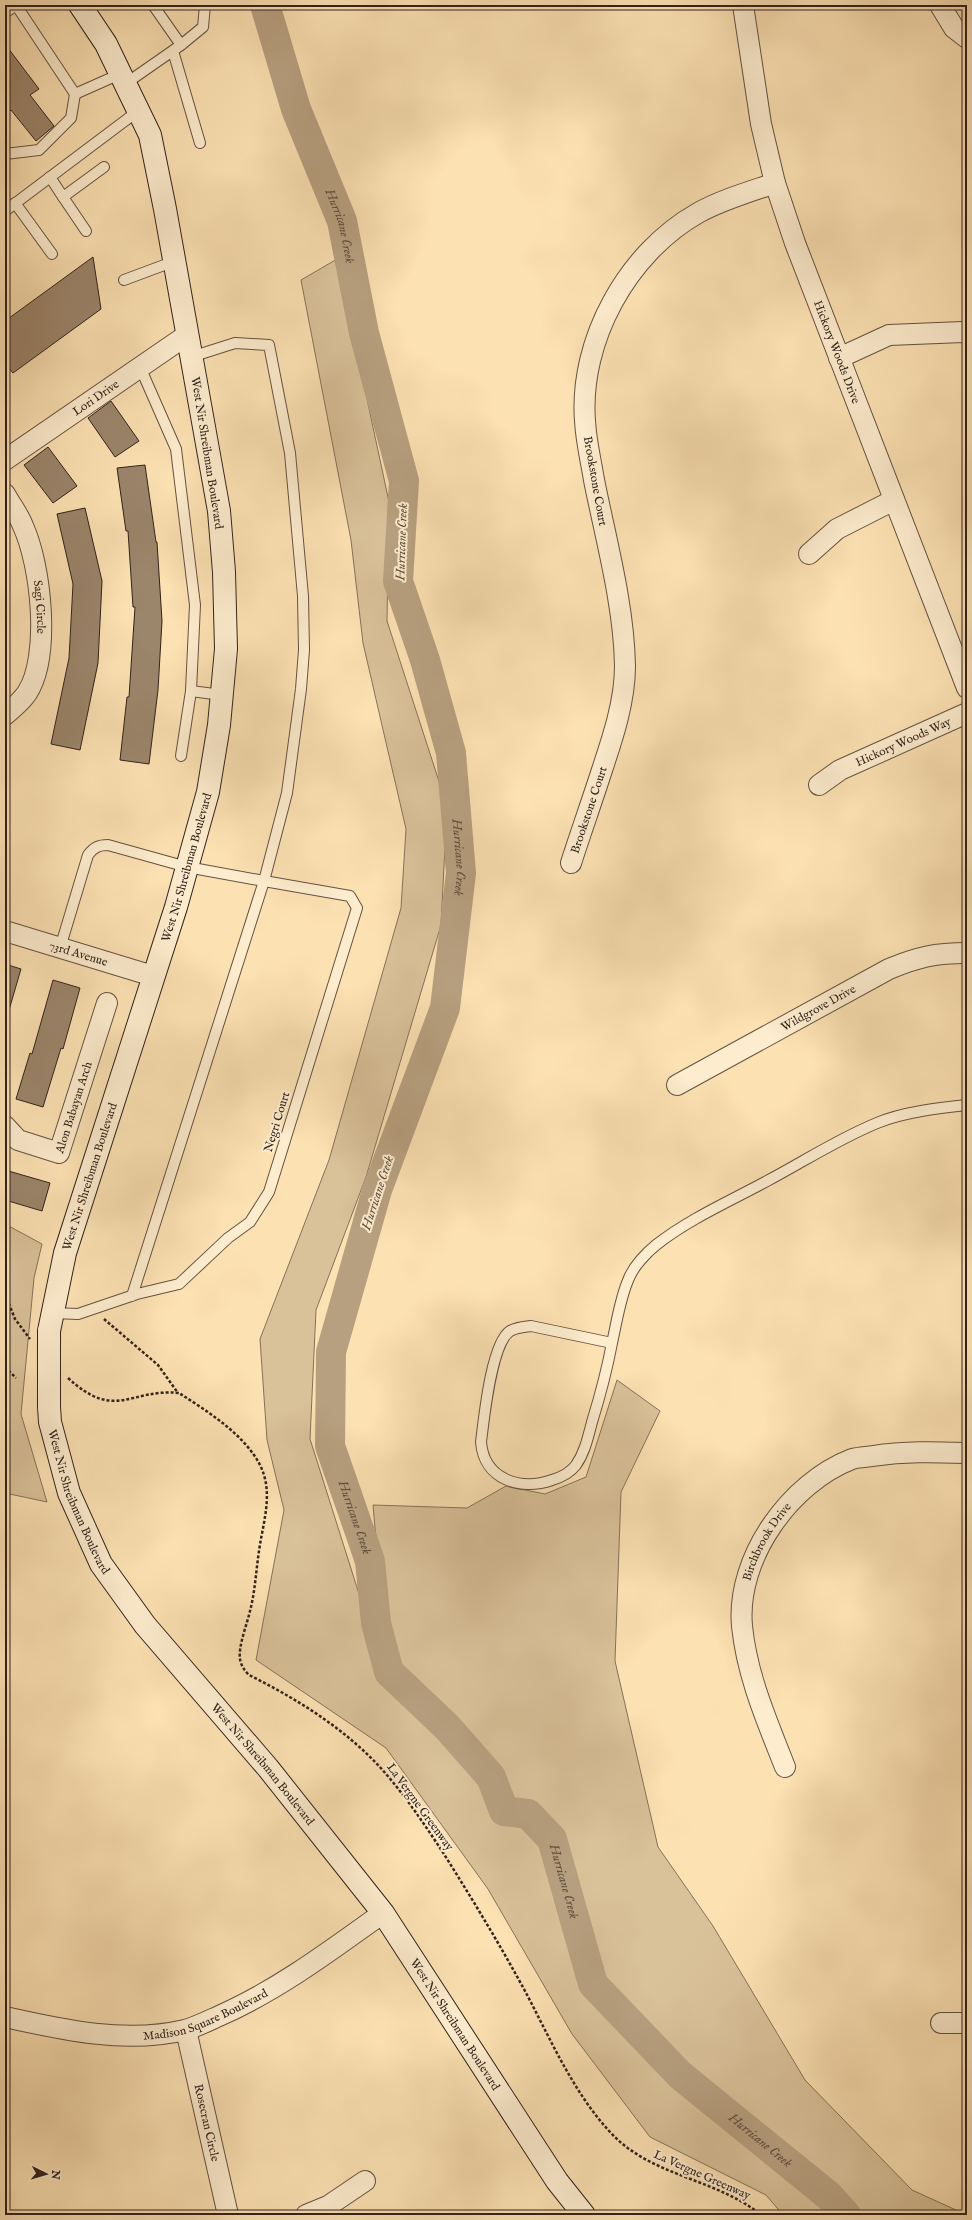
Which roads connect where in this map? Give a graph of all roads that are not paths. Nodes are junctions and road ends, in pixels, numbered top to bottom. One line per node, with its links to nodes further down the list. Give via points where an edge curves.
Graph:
1 (80, 5): 9 (main road, West Nir Shreibman Boulevard, via 106,44)
2 (153, 5): 8 (lane)
3 (205, 5): 8 (lane, via 203,27)
4 (743, 5): 16 (street, Hickory Woods Drive, via 761,124)
5 (940, 5): 7 (street, via 954,28)
6 (5, 13): 10 (lane, via 16,5)
7 (967, 38)
8 (177, 48): 9 (lane); 12 (lane)
9 (123, 79): 10 (lane); 11 (main road, West Nir Shreibman Boulevard)
10 (75, 94): 13 (lane, via 71,118 39,150)
11 (138, 111): 15 (lane); 22 (main road, West Nir Shreibman Boulevard, via 150,136)
12 (200, 143)
13 (5, 154)
14 (104, 167): 17 (lane)
15 (50, 177): 17 (lane); 18 (lane)
16 (775, 183): 27 (street, Hickory Woods Drive); 40 (street, Brookstone Court, via 697,213 670,233 637,264 607,313 594,347 585,383 585,421 620,616 625,668 617,724)
17 (63, 197): 20 (lane)
18 (15, 203): 19 (lane); 21 (lane)
19 (5, 211)
20 (86, 231)
21 (52, 254)
22 (174, 261): 23 (lane); 25 (main road, West Nir Shreibman Boulevard)
23 (124, 280)
24 (967, 333): 27 (street, via 889,336)
25 (187, 335): 26 (main road, West Nir Shreibman Boulevard); 28 (street, Lori Drive)
26 (191, 357): 35 (main road, West Nir Shreibman Boulevard, via 219,511 226,649); 42 (lane, via 235,343 269,345 290,453 303,596 302,689 287,793)
27 (839, 358): 31 (street, Hickory Woods Drive)
28 (140, 367): 29 (street, Lori Drive); 34 (lane, via 176,449 194,605)
29 (5, 460)
30 (5, 494): 37 (street, Sagi Circle, via 24,526 34,560 42,616 34,677 27,693)
31 (894, 500): 32 (street, via 838,529); 33 (street, Hickory Woods Drive)
32 (809, 554)
33 (967, 688)
34 (191, 691): 35 (lane); 38 (lane)
35 (222, 695): 41 (main road, West Nir Shreibman Boulevard, via 220,725 208,792)
36 (967, 713): 39 (street, Hickory Woods Way, via 840,770)
37 (5, 715)
38 (181, 756)
39 (819, 785)
40 (571, 864)
41 (187, 867): 42 (lane, Negri Court); 44 (lane, Negri Court, via 108,845 100,845 93,849 88,855); 46 (main road, West Nir Shreibman Boulevard)
42 (264, 881): 51 (lane); 51 (lane, Negri Court, via 350,896 357,908 269,1192 250,1222 228,1238 180,1284)
43 (5, 931): 44 (street, 73rd Avenue)
44 (60, 948): 46 (street, 73rd Avenue)
45 (967, 953): 48 (street, Wildgrove Drive, via 920,956 889,969)
46 (153, 976): 52 (main road, West Nir Shreibman Boulevard, via 65,1253)
47 (107, 1003): 50 (street, Alon Babayan Arch, via 59,1153 18,1140)
48 (677, 1085)
49 (967, 1105): 53 (lane, via 930,1110 878,1122 848,1136 672,1234 655,1246 630,1276 622,1298)
50 (5, 1126)
51 (132, 1296): 52 (lane, Negri Court)
52 (44, 1328): 56 (main road, West Nir Shreibman Boulevard, bridge, via 50,1422 69,1493 101,1564 145,1625 268,1768)
53 (612, 1343): 53 (lane, via 585,1447 575,1467 566,1475 539,1484 524,1485 511,1482 495,1473 482,1453 481,1442 492,1368 501,1342 509,1332 519,1327 531,1326)
54 (967, 1453): 55 (street, Birchbrook Drive, via 906,1451 853,1459 823,1475 804,1489 782,1511 766,1533 745,1588 742,1624 747,1660)
55 (785, 1768)
56 (383, 1913): 60 (street, Madison Square Boulevard, via 327,1954 252,2002); 64 (main road, West Nir Shreibman Boulevard, via 557,2181)
57 (5, 2017): 60 (street, Madison Square Boulevard, via 97,2035 143,2036)
58 (941, 2023): 59 (street)
59 (967, 2023)
60 (186, 2030): 62 (street, Rosecran Circle)
61 (365, 2181): 63 (street, via 328,2206)
62 (228, 2215)
63 (306, 2215)
64 (584, 2215)

